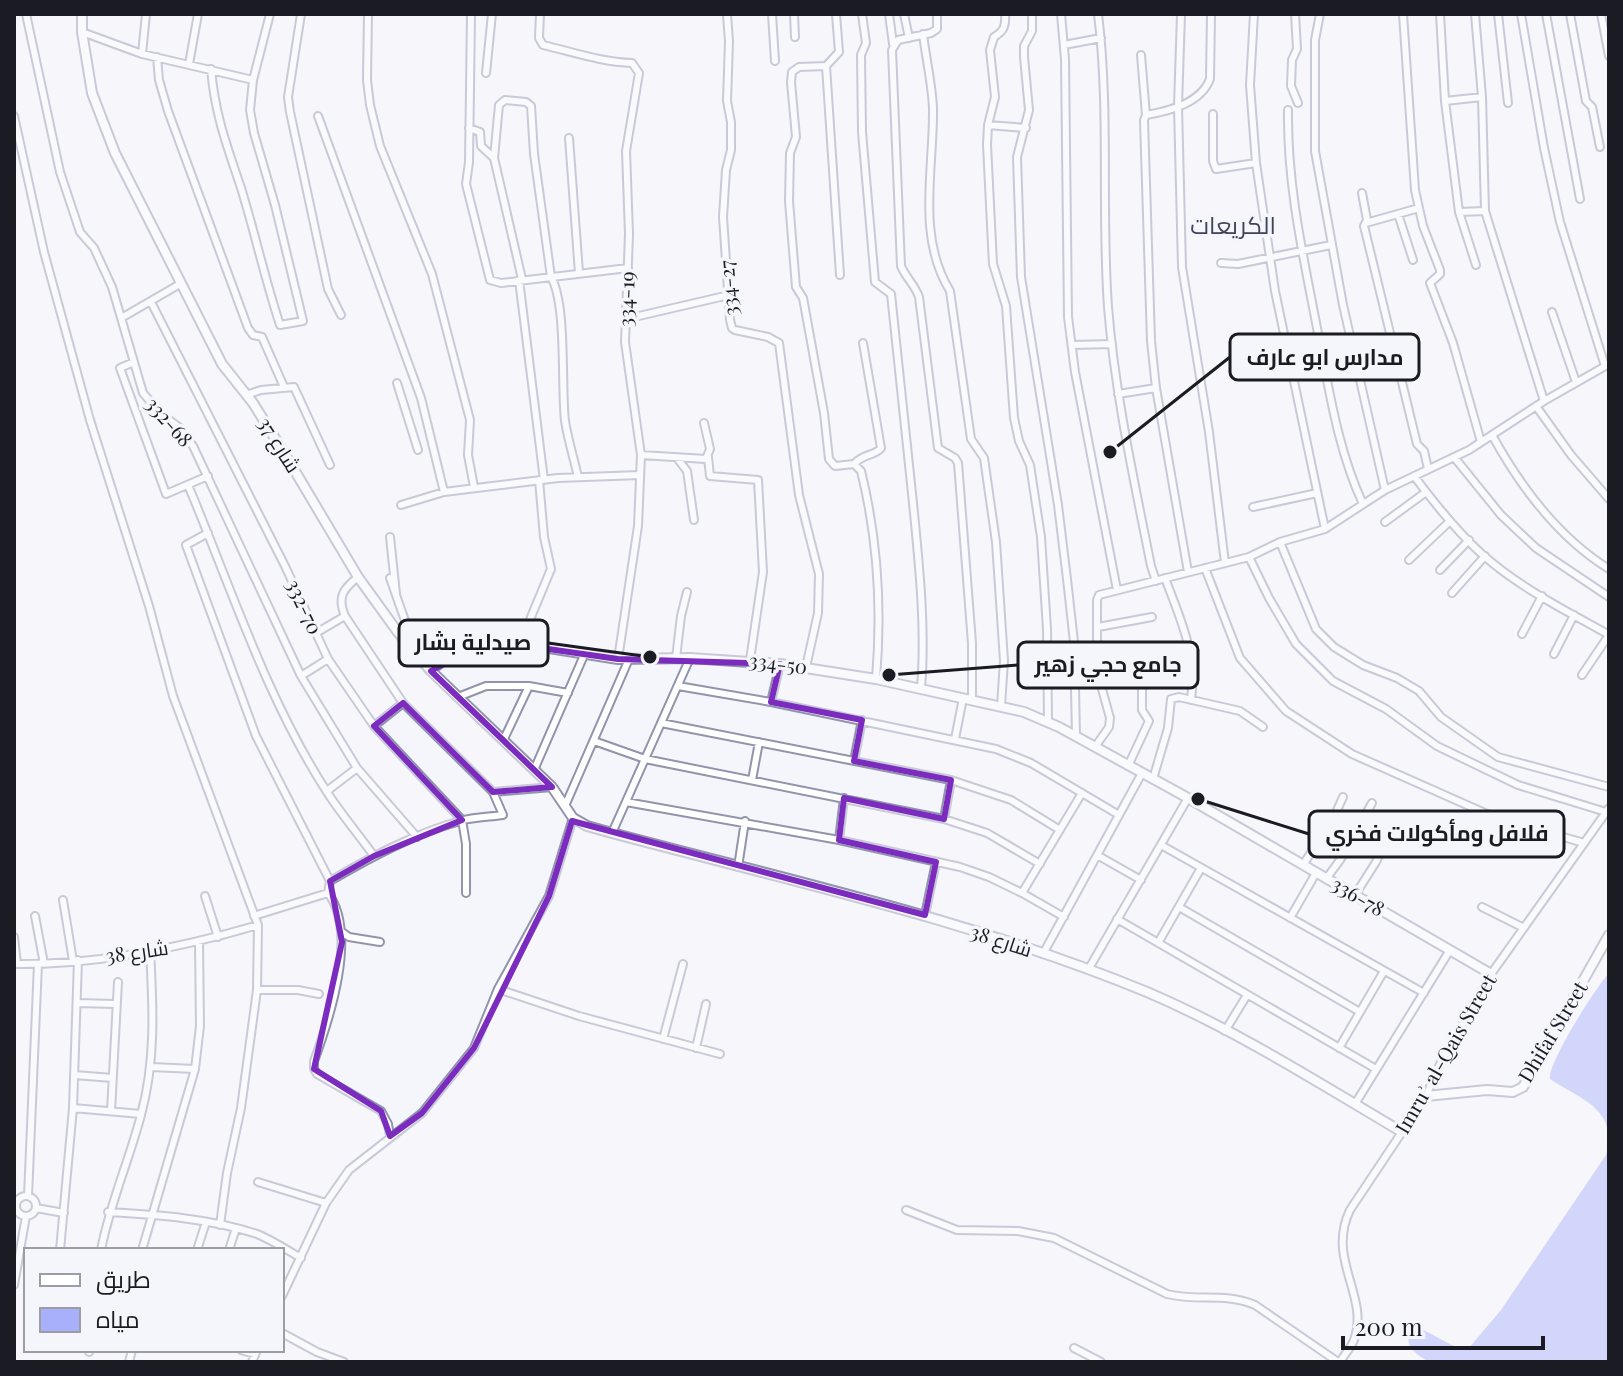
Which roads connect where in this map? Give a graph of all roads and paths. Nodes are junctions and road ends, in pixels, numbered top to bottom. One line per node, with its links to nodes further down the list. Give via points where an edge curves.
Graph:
1 (26, 14): 93 (street, 332-68, via 60,172 80,232 94,248)
2 (82, 14): 36 (street, شارع 37)
3 (146, 14): 43 (street)
4 (198, 14): 48 (street)
5 (270, 14): 52 (street)
6 (301, 14): 92 (street, via 288,97 328,289)
7 (368, 14): 127 (street, via 370,105 380,146 432,274 470,420 468,455)
8 (471, 14): 64 (street)
9 (492, 14): 51 (street)
10 (540, 14): 83 (street, 334-19, via 543,45 632,63 639,73 626,151)
11 (727, 14): 89 (street, 334-27, via 731,150 723,217)
12 (772, 14): 47 (street)
13 (794, 14): 38 (street)
14 (836, 14): 49 (street, via 839,52)
15 (862, 14): 190 (street, via 862,132 875,282 891,294 922,626)
16 (889, 14): 41 (street)
17 (904, 14): 39 (street)
18 (937, 14): 37 (street, via 937,29)
19 (1005, 14): 63 (street, via 1006,24 990,50 995,97)
20 (1032, 14): 65 (street, via 1032,31 1024,46)
21 (1061, 14): 42 (street)
22 (1098, 14): 40 (street)
23 (1181, 14): 57 (street)
24 (1211, 14): 57 (street, via 1210,79 1202,94)
25 (1254, 14): 69 (street, via 1250,85)
26 (1295, 14): 55 (street, via 1291,86)
27 (1320, 14): 77 (street, via 1315,40 1315,151)
28 (1403, 14): 72 (street)
29 (1440, 14): 54 (street)
30 (1475, 14): 53 (street)
31 (1498, 14): 56 (street)
32 (1521, 14): 99 (street, via 1560,222)
33 (1546, 14): 71 (street)
34 (1570, 14): 67 (street)
35 (1601, 14): 45 (street)
36 (82, 32): 43 (street); 88 (street, شارع 37, via 92,93)
37 (923, 34): 39 (street); 197 (street, via 933,107 928,185 934,253 950,291 971,439 984,458 996,542 1004,661)
38 (795, 37)
39 (909, 38): 41 (street)
40 (1101, 38): 42 (street); 96 (street)
41 (893, 44): 193 (street, via 901,266 919,297 938,448 958,463 972,643)
42 (1064, 45): 97 (street)
43 (142, 54): 46 (street)
44 (1141, 55): 60 (street)
45 (1609, 56)
46 (157, 57): 48 (street); 102 (street, via 163,98 248,328 262,337)
47 (775, 61)
48 (189, 64): 50 (street)
49 (826, 66): 85 (street); 118 (street, via 792,72 796,137 790,153 789,201 796,287 803,298 829,459 835,466)
50 (211, 69): 52 (street); 52 (street, via 223,140 283,326 304,320 254,133)
51 (486, 73)
52 (253, 80)
53 (1482, 97): 54 (street); 73 (street)
54 (1445, 101): 74 (street)
55 (1298, 103)
56 (1508, 103)
57 (1178, 106): 60 (street); 147 (street, via 1182,267)
58 (1288, 110): 78 (street, via 1288,162)
59 (1213, 114): 69 (street, via 1216,169)
60 (1146, 115): 103 (street, via 1147,255)
61 (14, 116): 263 (street, via 90,420 173,696)
62 (318, 116): 106 (street)
63 (988, 125): 65 (street); 199 (street, via 993,264 1006,306 1014,418 1030,465 1041,537)
64 (469, 128): 68 (street, via 480,132 481,146); 87 (street, via 466,184 488,276 491,282)
65 (1026, 128): 203 (street, via 1017,157 1021,277 1067,579)
66 (569, 138): 84 (street)
67 (1600, 147)
68 (494, 158): 86 (street, via 500,102 529,103); 87 (street)
69 (1256, 163): 79 (street)
70 (1362, 193): 76 (street)
71 (1580, 199)
72 (1419, 208): 75 (street); 112 (street, via 1440,270 1430,283)
73 (1485, 211): 74 (street); 107 (street)
74 (1459, 212): 82 (street)
75 (1398, 214): 76 (street); 80 (street)
76 (1366, 223): 120 (street, via 1412,425)
77 (1331, 245): 78 (street); 128 (street)
78 (1302, 252): 79 (street); 133 (street, via 1335,423)
79 (1271, 258): 81 (street); 131 (street)
80 (1413, 260)
81 (1221, 263)
82 (1476, 265)
83 (628, 268): 84 (street); 94 (street, 334-19)
84 (579, 273): 86 (street)
85 (840, 275)
86 (551, 277): 87 (street); 124 (street, via 566,423)
87 (520, 280): 125 (street)
88 (180, 284): 90 (street); 105 (street, شارع 37, via 222,364)
89 (729, 295): 94 (street); 182 (street, 334-27, via 732,328 779,343 799,495 819,574 818,613)
90 (151, 302): 93 (street); 168 (street, 332-70)
91 (1552, 312): 100 (street)
92 (341, 315)
93 (123, 317): 98 (street, 332-68)
94 (626, 319): 114 (street, 334-19)
95 (863, 343): 118 (street, via 881,448)
96 (1112, 344): 97 (street); 104 (street)
97 (1072, 345): 156 (street)
98 (134, 362): 122 (street, 332-68, via 143,393 180,428); 126 (street, via 120,368 166,494)
99 (1607, 365): 100 (street)
100 (1576, 382): 107 (street)
101 (397, 383): 108 (street)
102 (284, 387): 105 (street); 119 (street, via 295,388)
103 (1156, 388): 104 (street); 151 (street)
104 (1118, 394): 155 (street)
105 (246, 395): 152 (street, شارع 37)
106 (421, 398): 108 (street); 129 (street)
107 (1544, 401): 109 (street)
108 (403, 403): 113 (street)
109 (1536, 406): 111 (street); 132 (street)
110 (704, 423): 115 (street)
111 (1492, 435): 112 (street); 149 (street, via 1537,503)
112 (1481, 442): 116 (street)
113 (418, 450)
114 (641, 455): 117 (street); 121 (street, 334-19)
115 (708, 457): 117 (street); 180 (street, via 710,476 758,480 763,572)
116 (1454, 457): 120 (street); 161 (street, via 1536,548)
117 (677, 458): 136 (street, via 687,471)
118 (854, 464): 187 (street, via 861,471 876,546)
119 (330, 465)
120 (1428, 469): 123 (street)
121 (640, 475): 124 (street); 178 (street, 334-19, via 638,526)
122 (208, 476): 126 (street); 185 (street, 332-68)
123 (1414, 476): 128 (street); 130 (street)
124 (578, 477): 125 (street)
125 (541, 480): 127 (street); 172 (street, via 551,569)
126 (188, 485): 140 (street)
127 (474, 487): 129 (street)
128 (1385, 490): 133 (street)
129 (444, 492): 134 (street)
130 (1426, 492): 137 (street); 138 (street)
131 (1317, 493): 135 (street); 139 (street)
132 (1609, 499)
133 (1363, 504): 139 (street)
134 (401, 505)
135 (1253, 507)
136 (694, 520)
137 (1450, 521): 142 (street); 146 (street)
138 (1385, 522)
139 (1325, 529): 143 (street)
140 (208, 533): 220 (street, via 271,686); 252 (street, via 186,545 256,736)
141 (390, 537): 159 (street)
142 (1469, 540): 144 (street); 150 (street)
143 (1280, 542): 145 (street); 219 (street, via 1316,629 1334,647 1419,691 1441,717 1498,757)
144 (1485, 556): 158 (street); 160 (street)
145 (1249, 557): 147 (street); 229 (street, via 1296,644 1333,681 1386,709 1437,746 1518,785)
146 (1409, 560)
147 (1225, 563): 148 (street)
148 (1205, 568): 151 (street); 240 (street, via 1240,658 1286,711 1352,754 1451,798 1494,817)
149 (1609, 569)
150 (1440, 570)
151 (1188, 572): 154 (street)
152 (358, 577): 163 (street, via 341,595); 166 (street, شارع 37)
153 (390, 578): 159 (street)
154 (1165, 578): 155 (street); 194 (street, via 1189,643)
155 (1156, 581): 156 (street)
156 (1117, 590): 165 (street, via 1099,595)
157 (687, 592): 175 (street)
158 (1452, 593)
159 (396, 594): 167 (street)
160 (1542, 596): 162 (street); 169 (street)
161 (1609, 597)
162 (1574, 615): 170 (street); 174 (street)
163 (345, 616): 168 (street); 196 (street)
164 (1152, 617): 165 (street)
165 (1098, 627): 208 (street, via 1097,671 1110,718)
166 (397, 631): 167 (street, 334-50); 183 (street, شارع 37)
167 (409, 632): 171 (street, 334-50)
168 (316, 633): 177 (street, 332-70)
169 (1522, 634)
170 (1609, 635): 184 (street)
171 (485, 640): 172 (street, 334-50); 183 (street)
172 (524, 644): 173 (street, 334-50)
173 (585, 653): 178 (street, 334-50); 191 (street)
174 (1554, 654)
175 (676, 658): 176 (street, 334-50); 179 (street, 334-50)
176 (690, 658): 180 (street, 334-50); 189 (street)
177 (328, 659): 185 (street); 201 (street, 332-70)
178 (618, 659): 179 (street, 334-50)
179 (629, 659): 206 (street)
180 (750, 660): 181 (street, 334-50)
181 (780, 664): 182 (street, 334-50); 195 (street)
182 (806, 667): 187 (street, 334-50)
183 (431, 671): 192 (street, شارع 37)
184 (1582, 675)
185 (301, 676): 212 (street, 332-68)
186 (1142, 678): 211 (street, via 1142,710 1149,721)
187 (876, 679): 190 (street, 334-50)
188 (529, 686): 191 (street); 192 (street, via 486,686); 205 (street)
189 (678, 686): 195 (street); 200 (street)
190 (921, 688): 193 (street, 334-50)
191 (568, 693): 213 (street)
192 (457, 698): 205 (street, شارع 37)
193 (968, 699): 197 (street, 334-50); 204 (street)
194 (1191, 700): 202 (street, via 1240,711); 215 (street, via 1171,699)
195 (771, 702): 198 (street)
196 (403, 703): 201 (street); 221 (street)
197 (1001, 706): 199 (street, 334-50)
198 (862, 720): 204 (street); 210 (street)
199 (1048, 721): 203 (street, 334-50)
200 (661, 723): 207 (street); 209 (street)
201 (374, 726): 233 (street, 332-70)
202 (1263, 727)
203 (1076, 736): 208 (street, 334-50)
204 (955, 739): 222 (street, via 1031,763)
205 (503, 741): 213 (street, شارع 37)
206 (594, 741): 209 (street); 228 (street)
207 (759, 742): 210 (street); 216 (street)
208 (1095, 747): 211 (street, 334-50)
209 (645, 759): 216 (street); 226 (street)
210 (854, 761): 217 (street)
211 (1128, 766): 214 (street, 334-50)
212 (357, 768): 220 (street); 238 (street, 332-68)
213 (534, 770): 218 (street, شارع 37)
214 (1142, 773): 215 (street, 336-78); 230 (street)
215 (1153, 779): 225 (street, 336-78)
216 (752, 780): 224 (street)
217 (951, 780): 232 (street); 235 (street, via 1011,800)
218 (552, 787): 221 (street); 228 (street, شارع 37)
219 (1609, 787)
220 (327, 791): 243 (street)
221 (493, 792): 233 (street, via 503,815)
222 (1082, 793): 230 (street); 235 (street)
223 (1343, 797): 246 (street)
224 (844, 798): 232 (street); 239 (street)
225 (1188, 798): 241 (street); 246 (street, 336-78)
226 (626, 802): 234 (street); 237 (street)
227 (1372, 803): 250 (street)
228 (565, 807): 231 (street, شارع 37)
229 (1607, 810): 240 (street, Imruʾ al-Qais Street)
230 (1119, 815): 242 (street)
231 (573, 818): 237 (street, شارع 38); 287 (street, via 549,896)
232 (944, 819): 245 (street, via 987,833)
233 (462, 820): 238 (street); 254 (street)
234 (745, 821): 239 (street); 247 (street)
235 (1060, 830): 245 (street)
236 (1390, 830): 256 (street)
237 (612, 833): 247 (street, شارع 38)
238 (417, 837): 243 (street)
239 (839, 840): 244 (street)
240 (1584, 843): 268 (street, Imruʾ al-Qais Street)
241 (1161, 845): 248 (street); 251 (street)
242 (1097, 855): 251 (street); 264 (street)
243 (374, 856): 252 (street)
244 (936, 862): 255 (street); 261 (street)
245 (1040, 864): 255 (street)
246 (1303, 865): 249 (street, 336-78)
247 (738, 867): 261 (street, شارع 38)
248 (1201, 868): 259 (street); 265 (street)
249 (1316, 873): 250 (street, 336-78); 265 (street)
250 (1326, 879): 256 (street, 336-78)
251 (1141, 880): 266 (street)
252 (330, 881): 253 (street)
253 (328, 893): 263 (street); 269 (street)
254 (466, 893)
255 (1022, 893): 264 (street)
256 (1355, 895): 277 (street, 336-78)
257 (205, 896): 272 (street)
258 (63, 900): 279 (street)
259 (1179, 907): 275 (street); 295 (street)
260 (1482, 907): 268 (street)
261 (925, 915): 278 (street, شارع 38)
262 (35, 916): 281 (street)
263 (254, 916): 267 (street)
264 (1064, 917): 278 (street)
265 (1290, 918): 284 (street)
266 (1117, 919): 275 (street); 283 (street)
267 (258, 925): 272 (street, شارع 38); 288 (street)
268 (1524, 928): 285 (street, Imruʾ al-Qais Street)
269 (342, 932): 274 (street); 312 (street, via 331,1008 313,1065 317,1074 381,1111)
270 (1609, 935): 306 (street, Dhifaf Street, via 1523,1087 1513,1092)
271 (14, 937): 280 (street)
272 (218, 937): 273 (street, شارع 38)
273 (199, 942): 276 (street, شارع 38); 302 (street)
274 (380, 942)
275 (1158, 943): 291 (street)
276 (150, 950): 279 (street, شارع 38); 301 (street, via 155,1026)
277 (1450, 950): 285 (street, 336-78); 289 (street)
278 (1043, 954): 283 (street, شارع 38)
279 (76, 961): 281 (street, شارع 38); 292 (street)
280 (16, 964): 281 (street, شارع 38)
281 (41, 964): 314 (street)
282 (683, 964): 297 (street)
283 (1088, 970): 296 (street, شارع 38)
284 (1384, 971): 289 (street); 295 (street)
285 (1491, 974): 306 (street, Imruʾ al-Qais Street)
286 (118, 982): 293 (street)
287 (498, 989): 297 (street); 312 (street, via 474,1048 422,1113)
288 (257, 990): 290 (street); 324 (street)
289 (1424, 993): 303 (street)
290 (319, 994)
291 (1247, 995): 296 (street); 299 (street)
292 (77, 1003): 293 (street); 304 (street)
293 (116, 1004): 305 (street)
294 (706, 1004): 298 (street)
295 (1360, 1012): 299 (street)
296 (1225, 1031): 307 (street, شارع 38)
297 (663, 1039): 298 (street)
298 (696, 1048): 300 (street)
299 (1339, 1048): 303 (street)
300 (720, 1054)
301 (151, 1067): 302 (street); 310 (street)
302 (195, 1069): 321 (street)
303 (1376, 1069): 307 (street)
304 (74, 1075): 305 (street); 308 (street)
305 (113, 1078): 309 (street)
306 (1426, 1096): 311 (street, Imruʾ al-Qais Street)
307 (1355, 1104): 311 (street, شارع 38)
308 (73, 1108): 309 (street); 320 (street)
309 (111, 1111): 310 (street)
310 (141, 1114): 319 (street)
311 (1402, 1132): 340 (street, Imruʾ al-Qais Street, via 1343,1225 1341,1247 1357,1320 1354,1341)
312 (390, 1136): 315 (street, via 349,1170)
313 (258, 1182): 315 (street)
314 (28, 1196): 316 (street); 317 (street)
315 (326, 1203): 333 (street)
316 (15, 1205): 322 (street)
317 (36, 1208): 320 (street); 322 (street)
318 (906, 1210): 340 (street, via 957,1230 1018,1231 1054,1238 1167,1294 1246,1301)
319 (108, 1212): 321 (street); 327 (street)
320 (64, 1213): 326 (street)
321 (154, 1215): 323 (street); 328 (street)
322 (26, 1216): 334 (street)
323 (206, 1222): 324 (street); 329 (street)
324 (220, 1225): 325 (street)
325 (236, 1228): 330 (street); 331 (street)
326 (60, 1248)
327 (101, 1248)
328 (143, 1248)
329 (198, 1248)
330 (230, 1248)
331 (283, 1248)
332 (284, 1248): 333 (street)
333 (301, 1258): 335 (street)
334 (14, 1285)
335 (284, 1292)
336 (284, 1334): 338 (street)
337 (1074, 1348): 339 (street)
338 (344, 1362)
339 (1101, 1362)
340 (1339, 1362)

